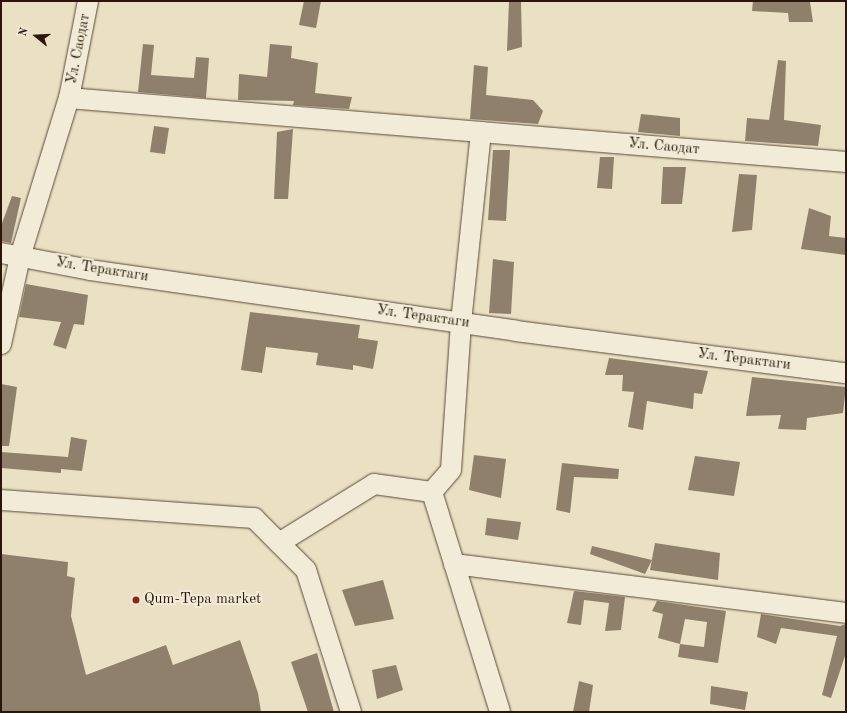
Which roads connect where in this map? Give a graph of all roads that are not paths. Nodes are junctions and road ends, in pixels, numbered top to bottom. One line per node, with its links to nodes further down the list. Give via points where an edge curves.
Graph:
1 (88, 1): 2 (street, Ул. Саодат)
2 (69, 98): 3 (street, Ул. Саодат); 5 (street, Ул. Саодат)
3 (482, 132): 4 (street, Ул. Саодат); 6 (street)
4 (846, 162)
5 (10, 255): 6 (street, Ул. Терактаги, via 90,270); 7 (street, Ул. Саодат)
6 (461, 323): 8 (street, Ул. Терактаги); 9 (street, via 451,470)
7 (1, 344)
8 (846, 373)
9 (432, 492): 11 (street, via 374,484); 12 (street)
10 (1, 500): 11 (street, via 254,518)
11 (279, 543): 14 (street, via 306,570)
12 (454, 564): 13 (street); 15 (street)
13 (846, 613)
14 (351, 712)
15 (500, 712)

